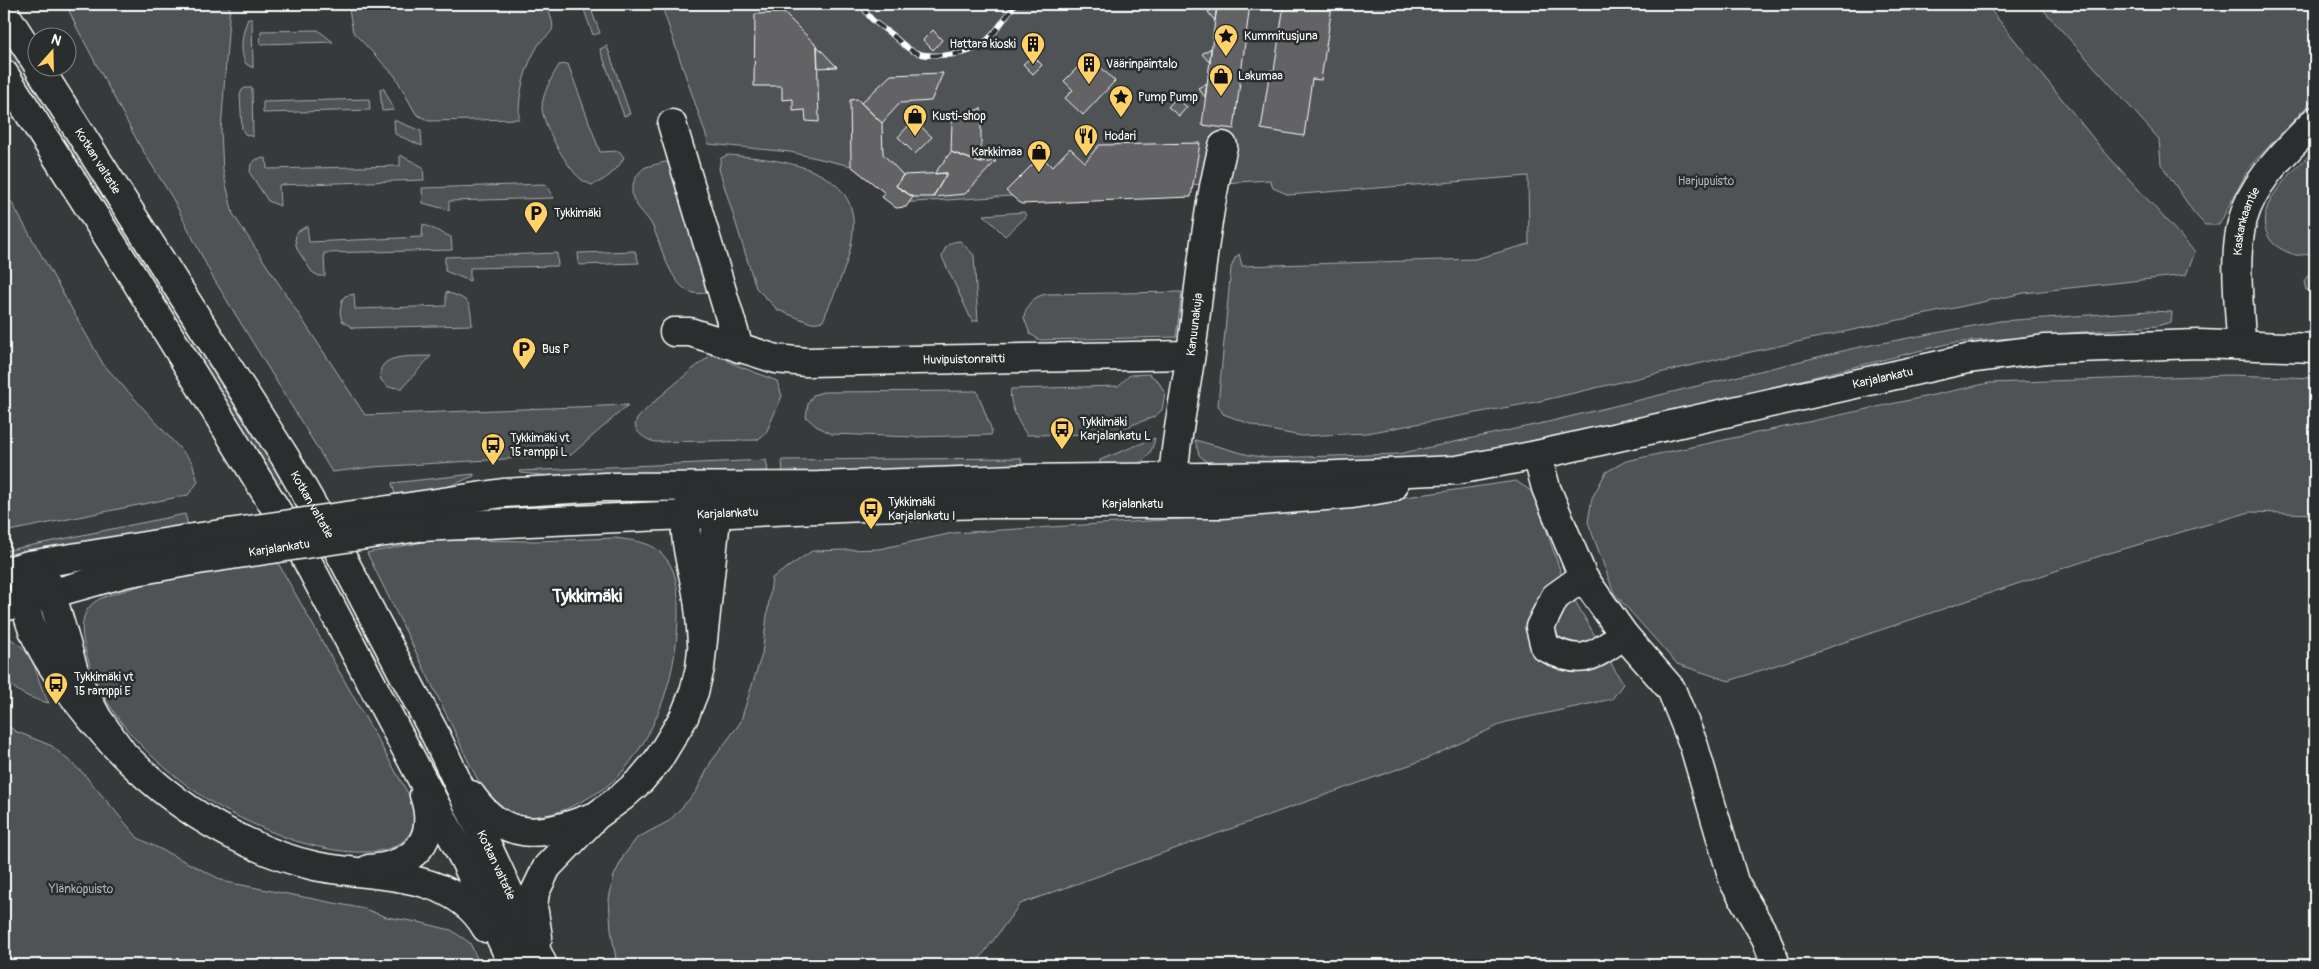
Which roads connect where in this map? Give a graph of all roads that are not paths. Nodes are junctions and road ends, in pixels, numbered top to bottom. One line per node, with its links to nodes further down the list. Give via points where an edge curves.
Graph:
1 (4, 12): 2 (main road, Kotkan valtatie)
2 (28, 50)
3 (4, 74): 30 (main road, Kotkan valtatie, via 140,286 290,530)
4 (46, 78): 28 (main road, Kotkan valtatie, via 285,457 380,626)
5 (2315, 122): 9 (main road, Kaskankaantie, via 2272,167 2249,202 2243,219 2238,264)
6 (672, 124): 10 (main road)
7 (1223, 146): 12 (main road, Kanuunakuja, via 1206,228)
8 (674, 332): 10 (main road, Huvipuistonraitti, via 690,332)
9 (2241, 344): 11 (main road, Karjalankatu); 13 (main road, Karjalankatu, via 2046,349 1967,359)
10 (739, 348): 12 (main road, Huvipuistonraitti, via 776,359 806,362)
11 (2315, 348)
12 (1190, 354): 15 (main road, Kanuunakuja)
13 (1538, 454): 14 (main road, Karjalankatu); 23 (main road, via 1546,488)
14 (1457, 470): 15 (main road, Karjalankatu); 17 (main road, Karjalankatu, via 1424,482 1352,494)
15 (1172, 478): 16 (main road, Karjalankatu); 17 (main road, Kanuunakuja)
16 (699, 488): 18 (main road, via 707,495); 19 (main road, via 689,503); 20 (main road, Karjalankatu, via 503,493)
17 (1172, 505): 18 (main road, Karjalankatu, via 988,504)
18 (714, 514): 19 (main road, Karjalankatu); 27 (main road)
19 (686, 516): 20 (main road, Karjalankatu); 27 (main road, via 686,547 696,590)
20 (418, 517): 21 (main road, Karjalankatu, bridge)
21 (196, 549): 22 (main road, Karjalankatu); 24 (main road, Karjalankatu)
22 (16, 568): 24 (main road, via 39,569); 25 (main road, via 25,576)
23 (1583, 577): 26 (main road); 26 (main road, via 1555,597 1540,627 1545,647 1562,656 1591,657)
24 (52, 594): 25 (main road, Karjalankatu); 29 (main road, via 76,678 98,719)
25 (14, 604): 29 (main road, via 88,716)
26 (1624, 635): 36 (main road, via 1671,689 1694,746 1734,882 1766,938)
27 (702, 644): 31 (main road, via 694,692 672,739 641,780)
28 (436, 736): 31 (main road, via 472,796 495,821 524,832 544,832 563,829); 35 (main road, Kotkan valtatie)
29 (124, 755): 32 (main road, via 157,788 183,808 220,829 314,866)
30 (414, 764): 32 (main road, via 430,818 423,842 415,853 395,865); 34 (main road, Kotkan valtatie, via 465,861)
31 (596, 816): 35 (main road, via 547,867 535,892 535,925)
32 (346, 870): 33 (main road, via 447,890 473,909)
33 (506, 965)
34 (513, 965)
35 (545, 965)
36 (1776, 965)

